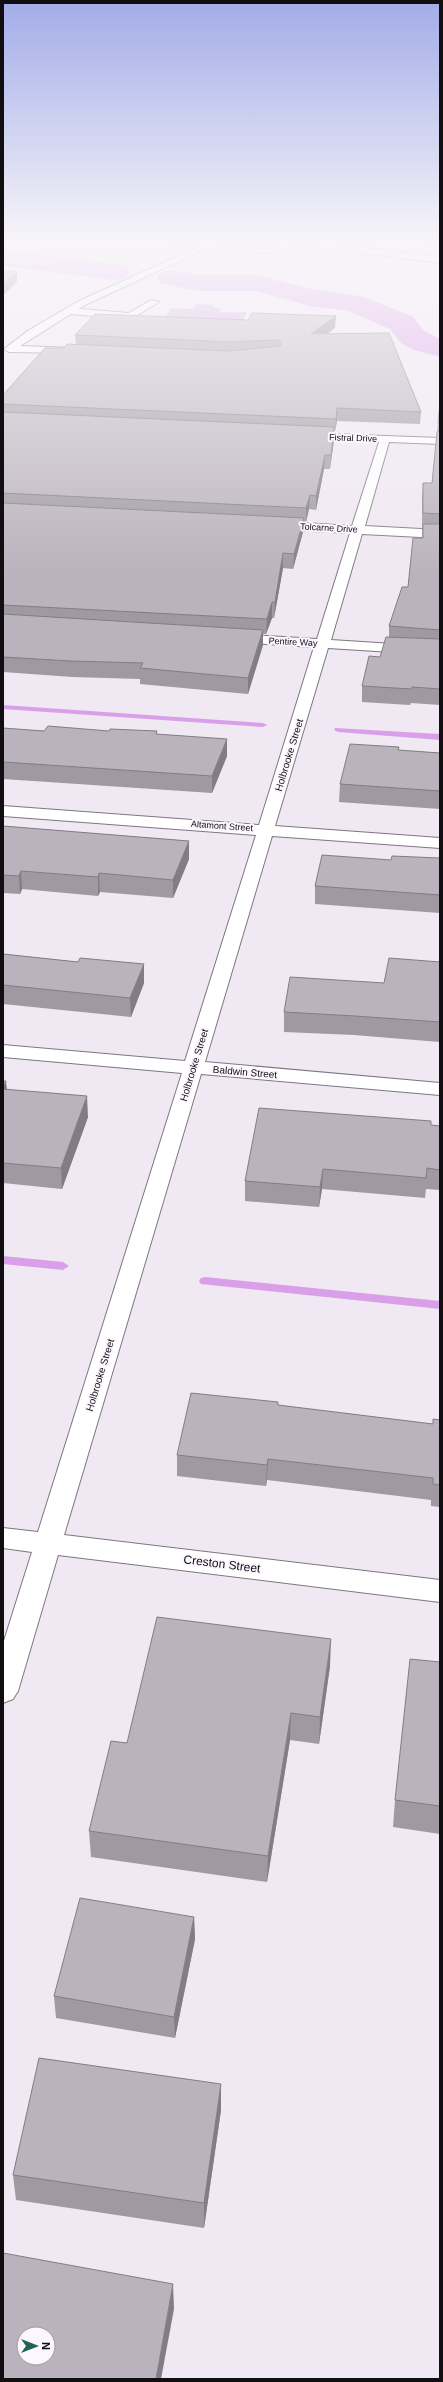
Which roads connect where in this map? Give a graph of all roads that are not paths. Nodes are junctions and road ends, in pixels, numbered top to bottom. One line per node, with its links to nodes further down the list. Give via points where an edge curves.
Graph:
1 (295, 435): 2 (street, Fistral Drive)
2 (385, 439): 3 (street, Fistral Drive); 5 (street, Holbrooke Street)
3 (440, 442)
4 (264, 524): 5 (street, Tolcarne Drive)
5 (357, 529): 6 (street, Tolcarne Drive); 8 (street, Holbrooke Street)
6 (440, 534)
7 (219, 638): 8 (street, Pentire Way)
8 (322, 643): 9 (street, Pentire Way); 11 (street, Holbrooke Street)
9 (440, 651)
10 (3, 811): 11 (street, Altamont Street)
11 (266, 829): 12 (street, Altamont Street); 14 (street, Holbrooke Street)
12 (440, 843)
13 (3, 1051): 14 (street, Baldwin Street)
14 (194, 1068): 15 (street, Baldwin Street); 17 (street, Holbrooke Street)
15 (440, 1089)
16 (3, 1538): 17 (street, Creston Street)
17 (48, 1544): 18 (street, Creston Street); 19 (street, Holbrooke Street)
18 (440, 1591)
19 (3, 1691)

